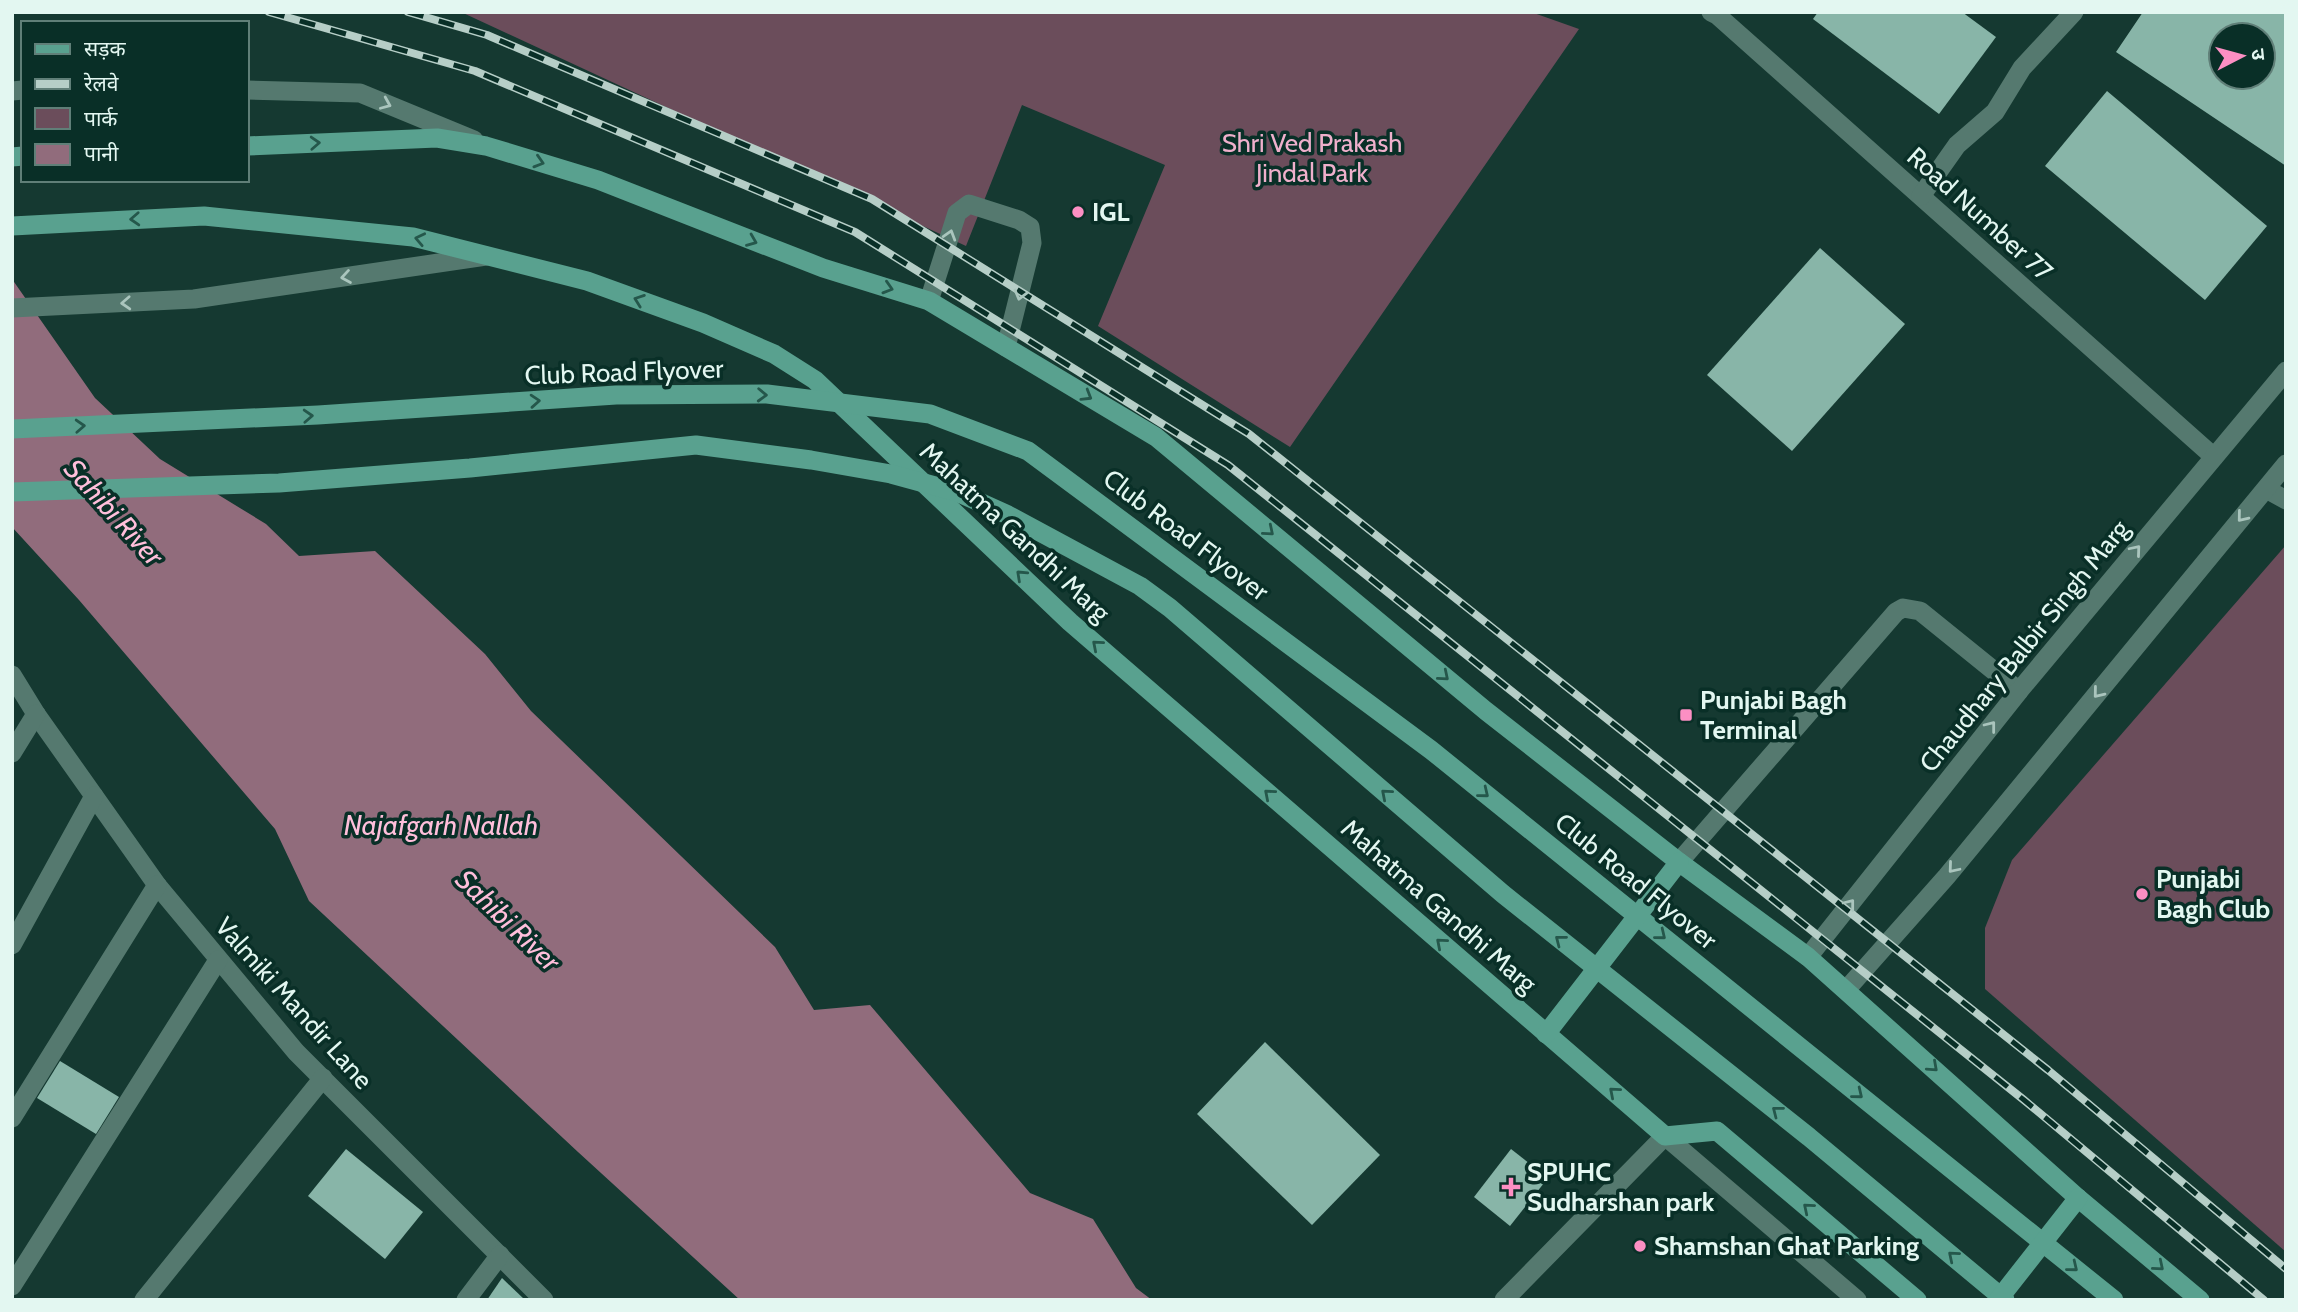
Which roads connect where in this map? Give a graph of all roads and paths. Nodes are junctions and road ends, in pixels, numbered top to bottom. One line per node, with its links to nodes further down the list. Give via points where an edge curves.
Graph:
1 (2074, 12): 6 (street, via 2022,68 1995,112 1957,145)
2 (1716, 13): 6 (street, Road Number 77)
3 (248, 90): 5 (street, one-way to 5, via 360,93)
4 (248, 146): 5 (main road, one-way to 5, via 437,138)
5 (486, 146): 9 (main road, one-way to 9, via 598,180 823,268)
6 (1921, 196): 14 (street, Road Number 77)
7 (12, 226): 8 (main road, Mahatma Gandhi Marg, one-way to 7, via 413,237 204,216)
8 (486, 256): 10 (street, one-way to 10, via 194,299); 30 (main road, Mahatma Gandhi Marg, one-way to 8, via 1070,622 814,380 774,354 703,323 587,281)
9 (929, 300): 11 (main road); 11 (street, one-way to 11, via 963,206 1019,220 1030,227 1032,243)
10 (12, 308)
11 (1006, 347): 24 (main road, one-way to 24, via 1156,437 1486,711)
12 (2286, 371): 14 (street, Chaudhary Balbir Singh Marg)
13 (12, 429): 45 (main road, Club Road Flyover, one-way to 45, via 615,395 767,394 930,414 1028,451 1431,750)
14 (2214, 457): 20 (street, Chaudhary Balbir Singh Marg, one-way to 14)
15 (2286, 464): 16 (street)
16 (2266, 489): 18 (street); 29 (street, one-way to 29, via 1947,876)
17 (12, 492): 44 (main road, one-way to 17, via 1503,894 1170,608 1128,580 957,492 891,474 696,445 279,483)
18 (2286, 500)
19 (12, 675): 21 (street, Valmiki Mandir Lane)
20 (2019, 691): 24 (street, via 1920,611 1903,608); 27 (street, Chaudhary Balbir Singh Marg, one-way to 20)
21 (36, 714): 22 (street); 23 (street, Valmiki Mandir Lane)
22 (12, 753)
23 (94, 796): 25 (street, Valmiki Mandir Lane); 26 (street)
24 (1679, 862): 27 (main road); 30 (main road)
25 (156, 884): 28 (street, Valmiki Mandir Lane); 32 (street)
26 (12, 946)
27 (1808, 957): 29 (main road)
28 (218, 960): 31 (street, Valmiki Mandir Lane); 36 (street)
29 (1846, 990): 34 (main road, one-way to 34)
30 (1546, 1034): 33 (main road, Mahatma Gandhi Marg, one-way to 30)
31 (323, 1078): 35 (street, Valmiki Mandir Lane); 37 (street)
32 (12, 1118)
33 (1665, 1136): 40 (street); 41 (street); 42 (main road, one-way to 33, via 1717,1131)
34 (2078, 1198): 43 (main road); 46 (main road, one-way to 46)
35 (500, 1255): 38 (street); 39 (street, Valmiki Mandir Lane)
36 (12, 1286)
37 (144, 1300)
38 (466, 1300)
39 (544, 1300)
40 (1504, 1300)
41 (1857, 1300)
42 (1917, 1300)
43 (1998, 1300)
44 (2005, 1300)
45 (2114, 1300)
46 (2200, 1300)

